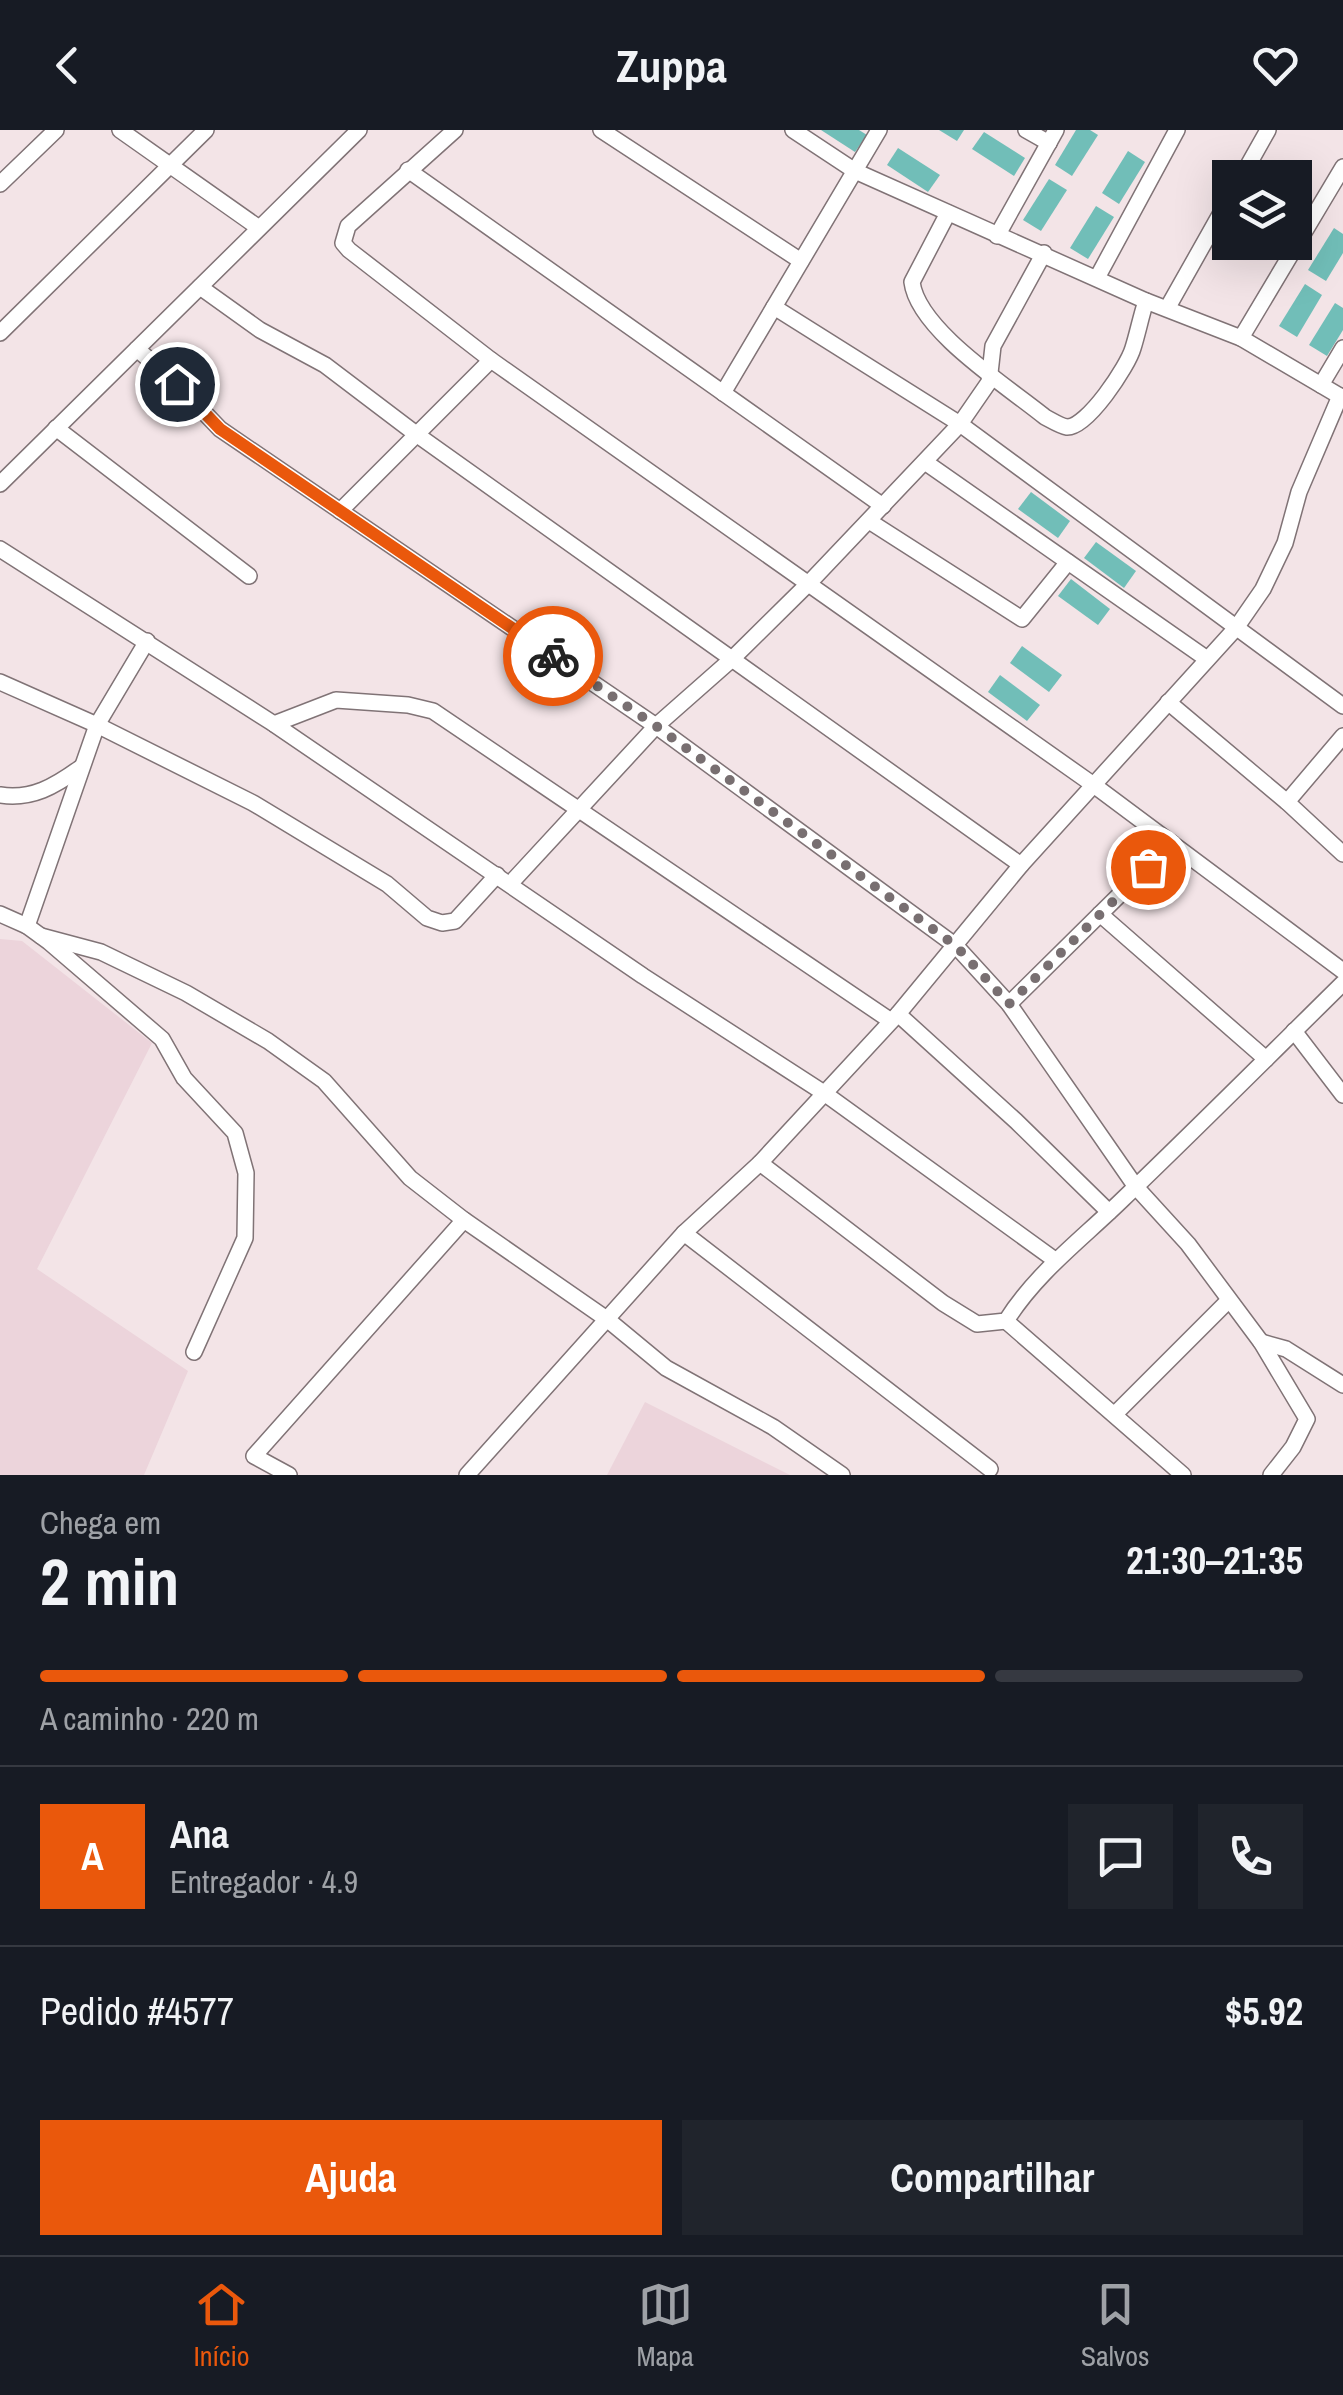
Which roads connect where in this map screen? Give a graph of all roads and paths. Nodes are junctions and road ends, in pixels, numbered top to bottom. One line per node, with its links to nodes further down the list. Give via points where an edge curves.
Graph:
1 (56, 130): 18 (street)
2 (120, 130): 14 (street)
3 (206, 130): 14 (street)
4 (359, 130): 20 (street)
5 (454, 130): 16 (street)
6 (602, 130): 24 (street)
7 (793, 130): 17 (street)
8 (879, 130): 17 (street)
9 (1026, 130): 12 (street)
10 (1177, 130): 25 (street)
11 (1268, 130): 13 (street)
12 (1052, 136): 22 (street)
13 (1251, 160)
14 (171, 164): 20 (street); 30 (street)
15 (1343, 167): 31 (street)
16 (408, 170): 34 (street, via 348,226 343,243); 37 (street)
17 (854, 171): 19 (street); 24 (street)
18 (0, 184)
19 (948, 213): 22 (street); 35 (street, via 914,275 913,293 934,326)
20 (259, 228): 26 (street)
21 (1212, 229): 29 (street)
22 (997, 236): 23 (street)
23 (1044, 252): 25 (street); 35 (street, via 994,346)
24 (802, 261): 28 (street)
25 (1098, 278): 27 (street)
26 (200, 286): 33 (street); 41 (street, via 260,330 325,365)
27 (1146, 300): 29 (street); 35 (street, via 1121,372 1076,425 1044,417)
28 (774, 307): 37 (street); 39 (street)
29 (1168, 307): 31 (street)
30 (0, 333)
31 (1241, 338): 36 (street)
32 (1343, 348): 36 (street)
33 (136, 349): 40 (street); 45 (street, via 220,429)
34 (491, 360): 41 (street); 50 (street)
35 (990, 372): 39 (street)
36 (1322, 385): 38 (street)
37 (723, 393): 44 (street)
38 (1341, 397): 51 (street, via 1299,492 1285,543)
39 (960, 424): 42 (street); 51 (street)
40 (56, 428): 43 (street); 49 (street)
41 (416, 434): 45 (street); 53 (street)
42 (925, 462): 44 (street); 48 (street)
43 (0, 484)
44 (883, 506): 46 (street)
45 (340, 511): 60 (street)
46 (869, 521): 48 (street, via 1022,619); 50 (street)
47 (0, 550): 52 (street)
48 (1068, 562): 54 (street)
49 (248, 576)
50 (810, 582): 53 (street); 63 (street)
51 (1236, 628): 54 (street); 57 (street)
52 (147, 641): 58 (street); 59 (street)
53 (732, 659): 60 (street); 69 (street)
54 (1207, 659): 56 (street)
55 (0, 682): 59 (street)
56 (1168, 702): 63 (street); 65 (street)
57 (1343, 706)
58 (274, 724): 66 (street, via 336,700 420,706); 70 (street)
59 (97, 725): 62 (street); 70 (street, via 253,803 387,884 427,918 455,922)
60 (656, 726): 66 (street); 73 (street)
61 (1343, 736): 65 (street)
62 (80, 768): 64 (street, via 29,796); 72 (street)
63 (1095, 786): 67 (street); 69 (street)
64 (0, 795)
65 (1287, 802): 68 (street)
66 (576, 810): 70 (street); 77 (street)
67 (1172, 843): 71 (street); 74 (street)
68 (1343, 854)
69 (1021, 865): 73 (street)
70 (504, 880): 80 (street)
71 (1100, 914): 76 (street); 79 (street)
72 (16, 923): 85 (street, via 101,952 268,1041 324,1080 410,1178); 92 (street, via 162,1038 184,1078 235,1133 246,1173 246,1238)
73 (956, 946): 76 (street); 77 (street)
74 (1343, 970)
75 (1343, 983): 78 (street)
76 (1009, 1004): 83 (street)
77 (895, 1017): 80 (street); 84 (street)
78 (1294, 1031): 79 (street); 81 (street)
79 (1266, 1058): 83 (street)
80 (824, 1093): 82 (street); 87 (street)
81 (1343, 1095)
82 (760, 1163): 86 (street); 90 (street, via 954,1310 977,1324)
83 (1136, 1187): 84 (street); 88 (street)
84 (1110, 1212): 87 (street)
85 (464, 1220): 89 (street); 96 (street, via 254,1456)
86 (684, 1234): 89 (street); 95 (street)
87 (1055, 1260): 90 (street)
88 (1230, 1300): 91 (street); 94 (street)
89 (608, 1320): 97 (street); 98 (street, via 666,1368 774,1427)
90 (1006, 1321): 94 (street)
91 (1261, 1342): 93 (street, via 1286,1349); 100 (street, via 1308,1419)
92 (194, 1352)
93 (1343, 1385)
94 (1116, 1413): 99 (street)
95 (990, 1469)
96 (289, 1475)
97 (467, 1475)
98 (842, 1475)
99 (1183, 1475)
100 (1272, 1475)

